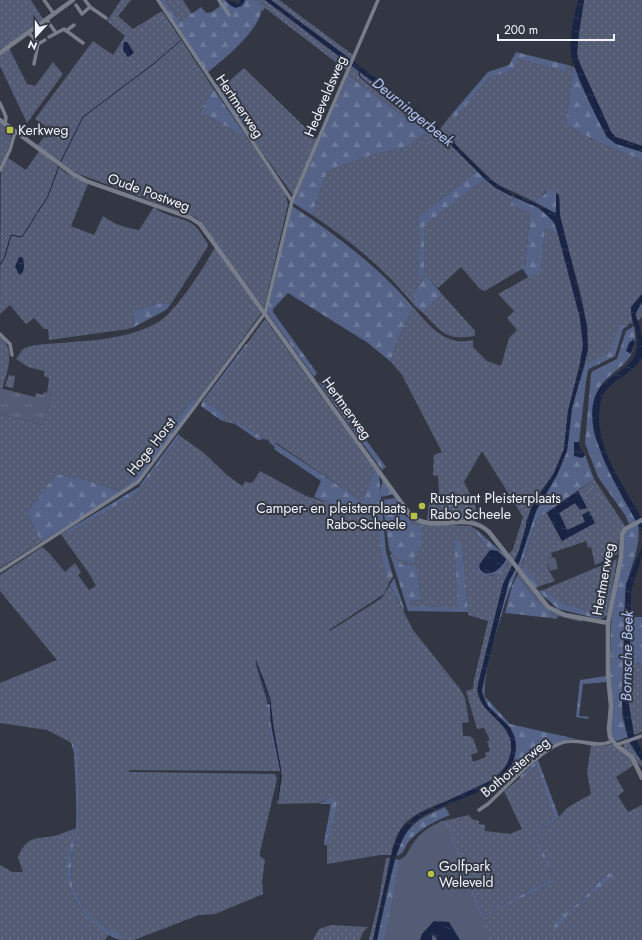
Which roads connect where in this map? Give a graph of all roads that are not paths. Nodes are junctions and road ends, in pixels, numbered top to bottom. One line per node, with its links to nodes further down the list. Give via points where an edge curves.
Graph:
1 (44, 0): 9 (street)
2 (73, 0): 9 (street)
3 (85, 0): 8 (street)
4 (158, 0): 28 (street, Hertmerweg)
5 (219, 0): 10 (street)
6 (378, 0): 28 (street, Hedeveldsweg)
7 (76, 5): 8 (street, via 82,14)
8 (90, 7): 11 (street)
9 (54, 14): 12 (street)
10 (229, 15)
11 (106, 18)
12 (46, 20): 15 (street); 16 (street)
13 (74, 25): 14 (street)
14 (66, 30): 16 (street); 19 (street)
15 (29, 33): 20 (street); 21 (street)
16 (56, 33): 17 (street)
17 (49, 37)
18 (45, 40): 20 (street)
19 (83, 43)
20 (38, 44): 22 (street)
21 (0, 53)
22 (34, 64)
23 (0, 103): 25 (street, via 6,117)
24 (0, 120): 25 (street, Oude Postweg)
25 (5, 124): 26 (street, Oude Postweg)
26 (15, 132): 27 (street); 29 (street, Oude Postweg, via 73,174 196,221)
27 (0, 170)
28 (292, 201): 29 (street)
29 (265, 313): 33 (street, Hoge Horst, via 138,482); 34 (street, Hertmerweg, via 408,513 425,523 477,523 489,532 545,605 572,617)
30 (0, 334): 31 (street, via 10,344)
31 (12, 355)
32 (642, 520): 34 (street, Hertmerweg, via 625,529 622,534 621,557)
33 (0, 571)
34 (608, 623): 36 (street, via 608,681 611,706 609,729)
35 (642, 736): 37 (street)
36 (612, 741): 37 (street); 39 (street, Bothorsterweg, via 600,745 578,741 558,744)
37 (616, 745): 38 (street, via 632,757)
38 (642, 778)
39 (479, 810)

